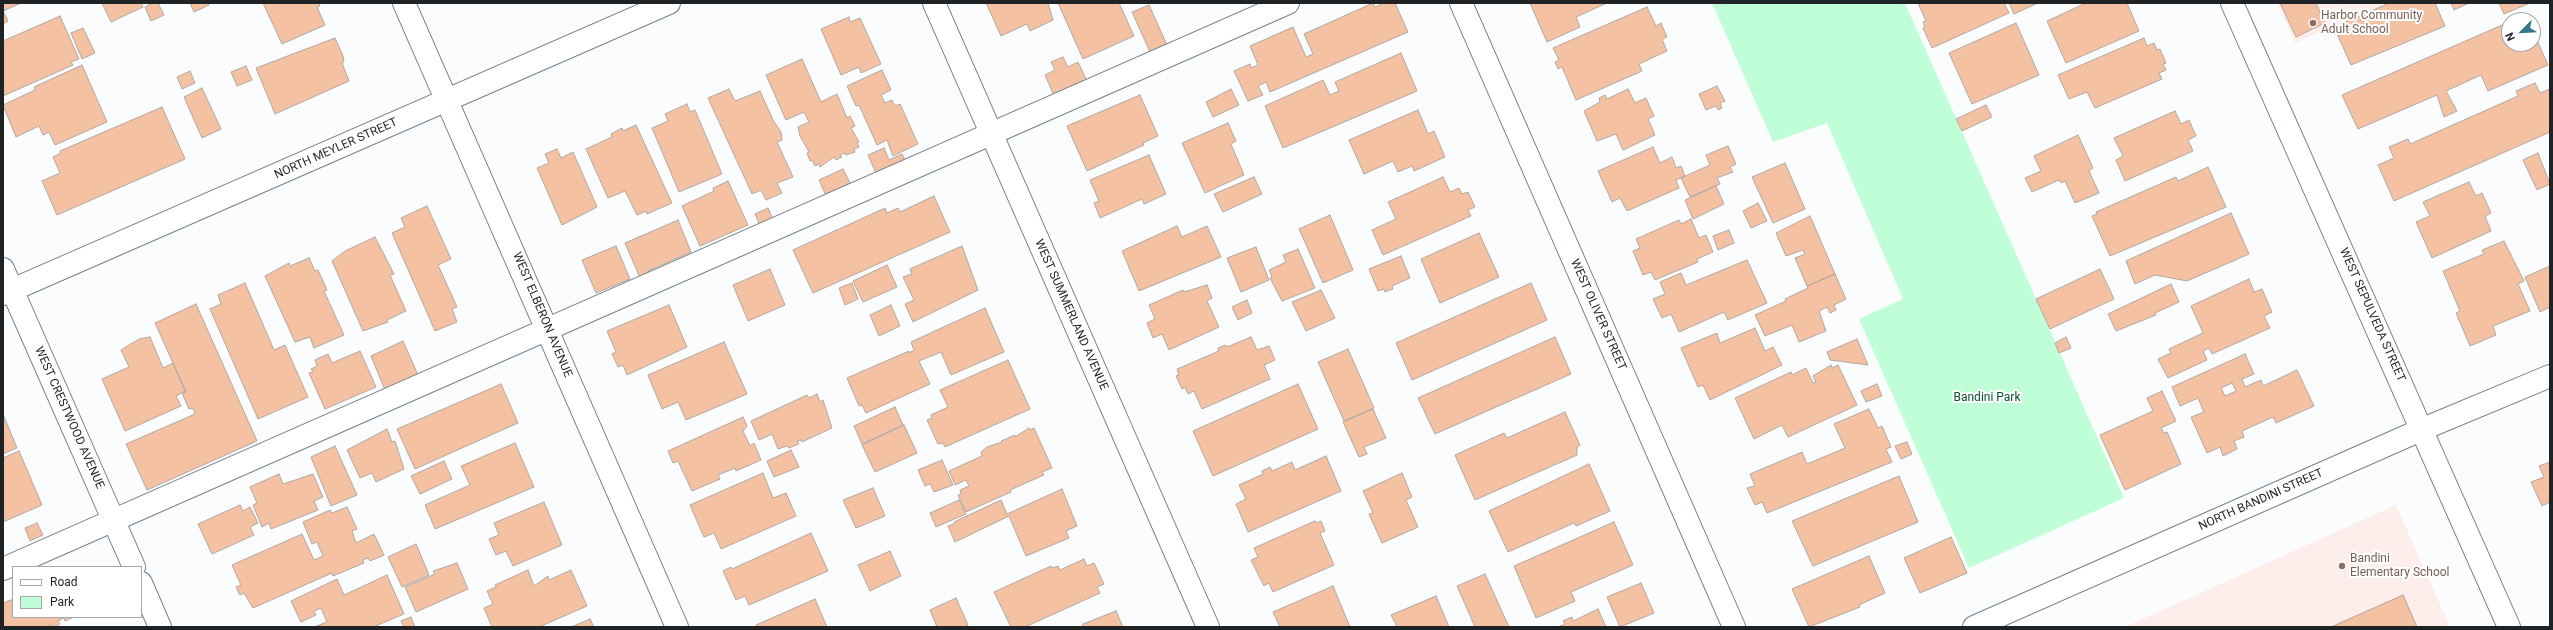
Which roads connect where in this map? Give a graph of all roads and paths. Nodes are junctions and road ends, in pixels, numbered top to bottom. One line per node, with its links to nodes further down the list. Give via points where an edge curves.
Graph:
1 (404, 3): 7 (street, WEST ELBERON AVENUE)
2 (669, 3): 7 (street, NORTH MEYLER STREET)
3 (934, 3): 8 (street, WEST SUMMERLAND AVENUE)
4 (1288, 3): 8 (street)
5 (1461, 3): 21 (street, WEST OLIVER STREET)
6 (2232, 3): 13 (street, WEST SEPULVEDA STREET)
7 (448, 100): 10 (street, NORTH MEYLER STREET); 11 (street, WEST ELBERON AVENUE)
8 (991, 134): 11 (street); 20 (street, WEST SUMMERLAND AVENUE)
9 (3, 269): 10 (street, WEST CRESTWOOD AVENUE)
10 (8, 292): 14 (street, WEST CRESTWOOD AVENUE)
11 (548, 329): 14 (street); 19 (street, WEST ELBERON AVENUE)
12 (2550, 376): 13 (street, NORTH BANDINI STREET)
13 (2423, 429): 22 (street, NORTH BANDINI STREET); 23 (street, WEST SEPULVEDA STREET)
14 (114, 520): 15 (street, WEST CRESTWOOD AVENUE); 16 (street)
15 (134, 566)
16 (3, 569)
17 (142, 585): 18 (street)
18 (160, 627)
19 (677, 627)
20 (1208, 627)
21 (1734, 627)
22 (1974, 627)
23 (2509, 627)

